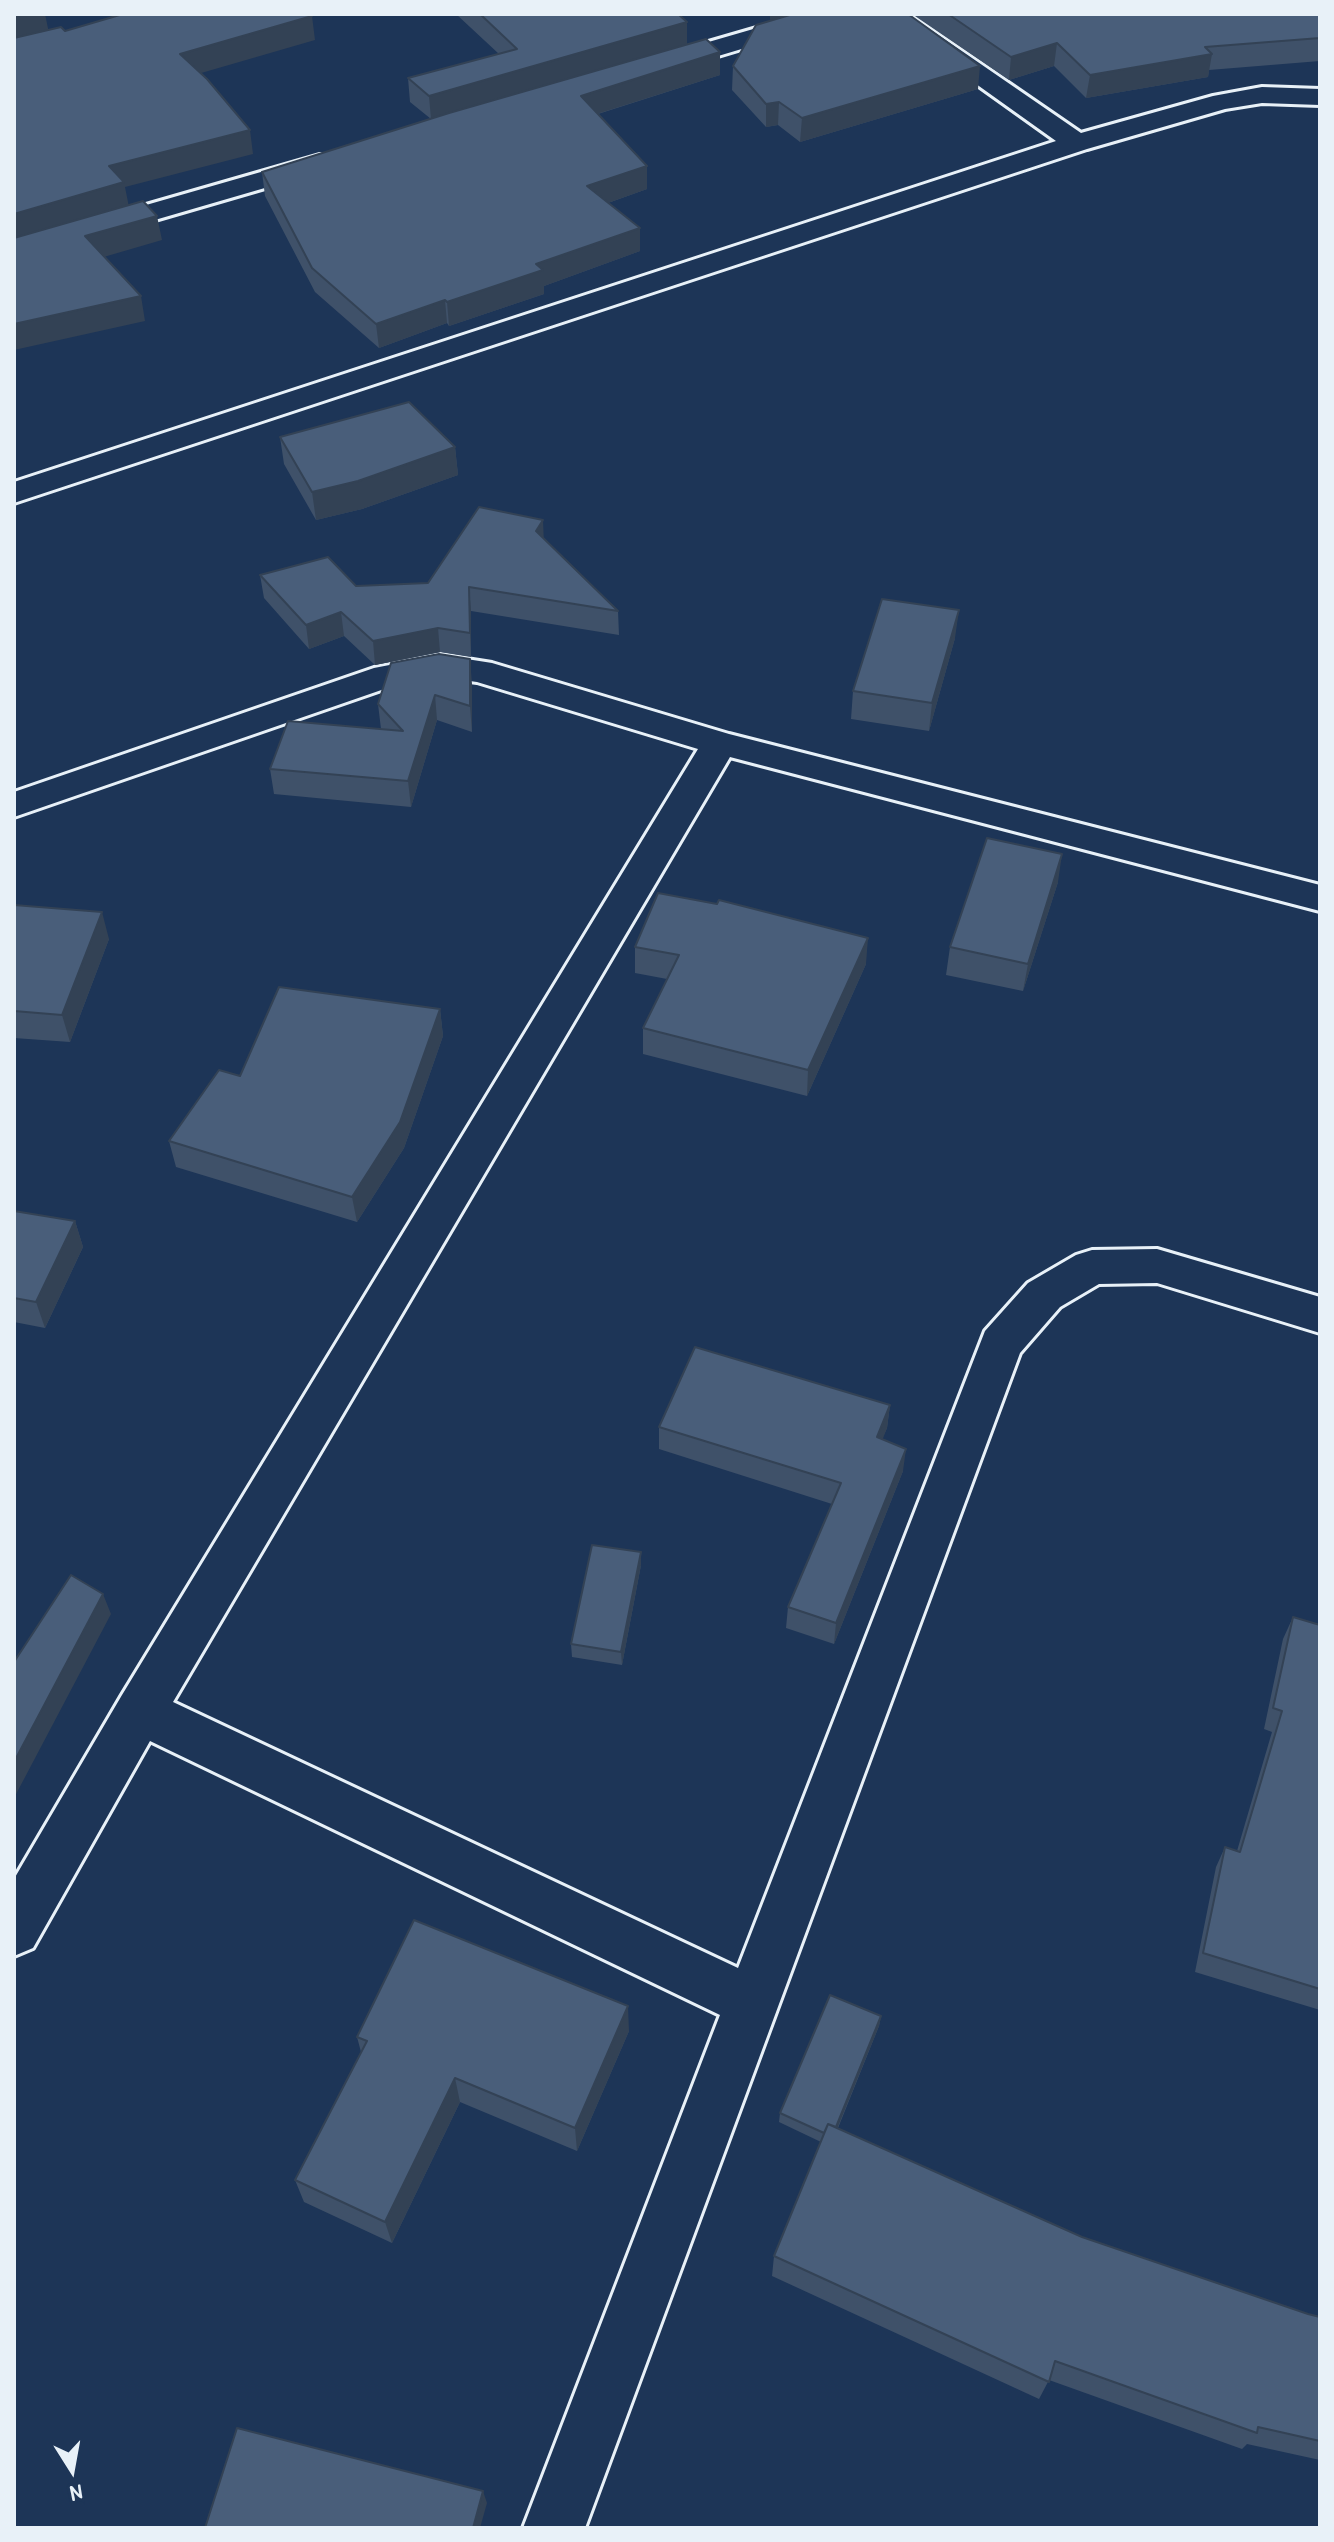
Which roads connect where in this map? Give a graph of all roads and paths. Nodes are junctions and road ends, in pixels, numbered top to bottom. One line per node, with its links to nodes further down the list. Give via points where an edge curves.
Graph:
1 (833, 14): 3 (street)
2 (891, 14): 5 (street)
3 (636, 71)
4 (1320, 97): 5 (street, via 1262,95 1222,102)
5 (1077, 143): 8 (street)
6 (348, 155): 7 (street)
7 (14, 252)
8 (14, 493)
9 (720, 743): 10 (street, via 480,671 441,666 386,676); 11 (street); 13 (street)
10 (14, 805)
11 (1320, 898)
12 (1320, 1315): 15 (street, via 1157,1266 1092,1267 1044,1295 1001,1344)
13 (140, 1711): 14 (street); 15 (street)
14 (14, 1930)
15 (751, 2002): 16 (street)
16 (554, 2528)

